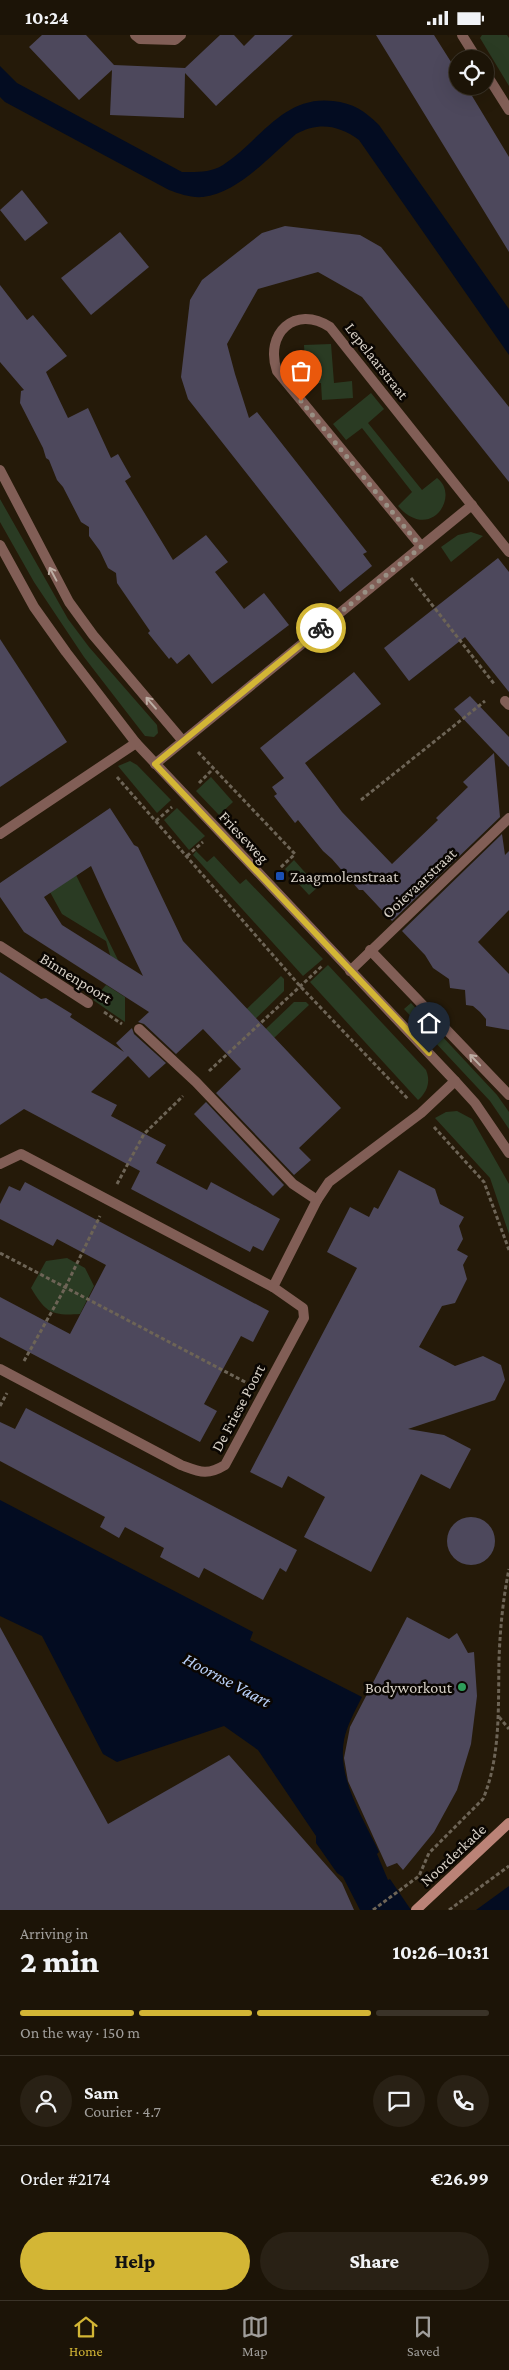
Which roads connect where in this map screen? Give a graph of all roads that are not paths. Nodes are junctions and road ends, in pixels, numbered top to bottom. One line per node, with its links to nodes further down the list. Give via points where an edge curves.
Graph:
1 (135, 35): 2 (street, via 140,39 176,40)
2 (180, 35)
3 (462, 35): 4 (street)
4 (471, 50)
5 (494, 86): 6 (street)
6 (509, 110)
7 (0, 470): 12 (street, one-way to 7, via 92,635 69,602)
8 (472, 505): 10 (street); 10 (street, Lepelaarstraat, via 330,327 320,320 308,318 296,320 285,327 273,349 277,371); 11 (street, Lepelaarstraat)
9 (0, 545): 13 (street, Frieseweg, via 34,607)
10 (421, 547): 12 (street)
11 (509, 552)
12 (182, 740): 14 (street)
13 (136, 743): 14 (street, Frieseweg); 16 (street)
14 (155, 764): 19 (street, Frieseweg)
15 (509, 818): 18 (street, Ooievaarstraat)
16 (0, 834)
17 (0, 946): 20 (street, Binnenpoort)
18 (370, 950): 19 (street, Ooievaarstraat); 23 (street, one-way to 18)
19 (350, 971): 22 (street, Frieseweg)
20 (88, 1003)
21 (139, 1029): 26 (street, via 196,1082 293,1184)
22 (455, 1081): 24 (street, Frieseweg, via 475,1103); 26 (street, via 421,1113 329,1182)
23 (509, 1095)
24 (509, 1153)
25 (0, 1164): 27 (street, De Friese Poort, via 21,1153)
26 (317, 1201): 27 (street)
27 (272, 1287): 28 (street, De Friese Poort, via 303,1308 304,1318 225,1465 213,1473 181,1465)
28 (0, 1369)
29 (509, 1823): 30 (main road, Noorderkade)
30 (416, 1909)

